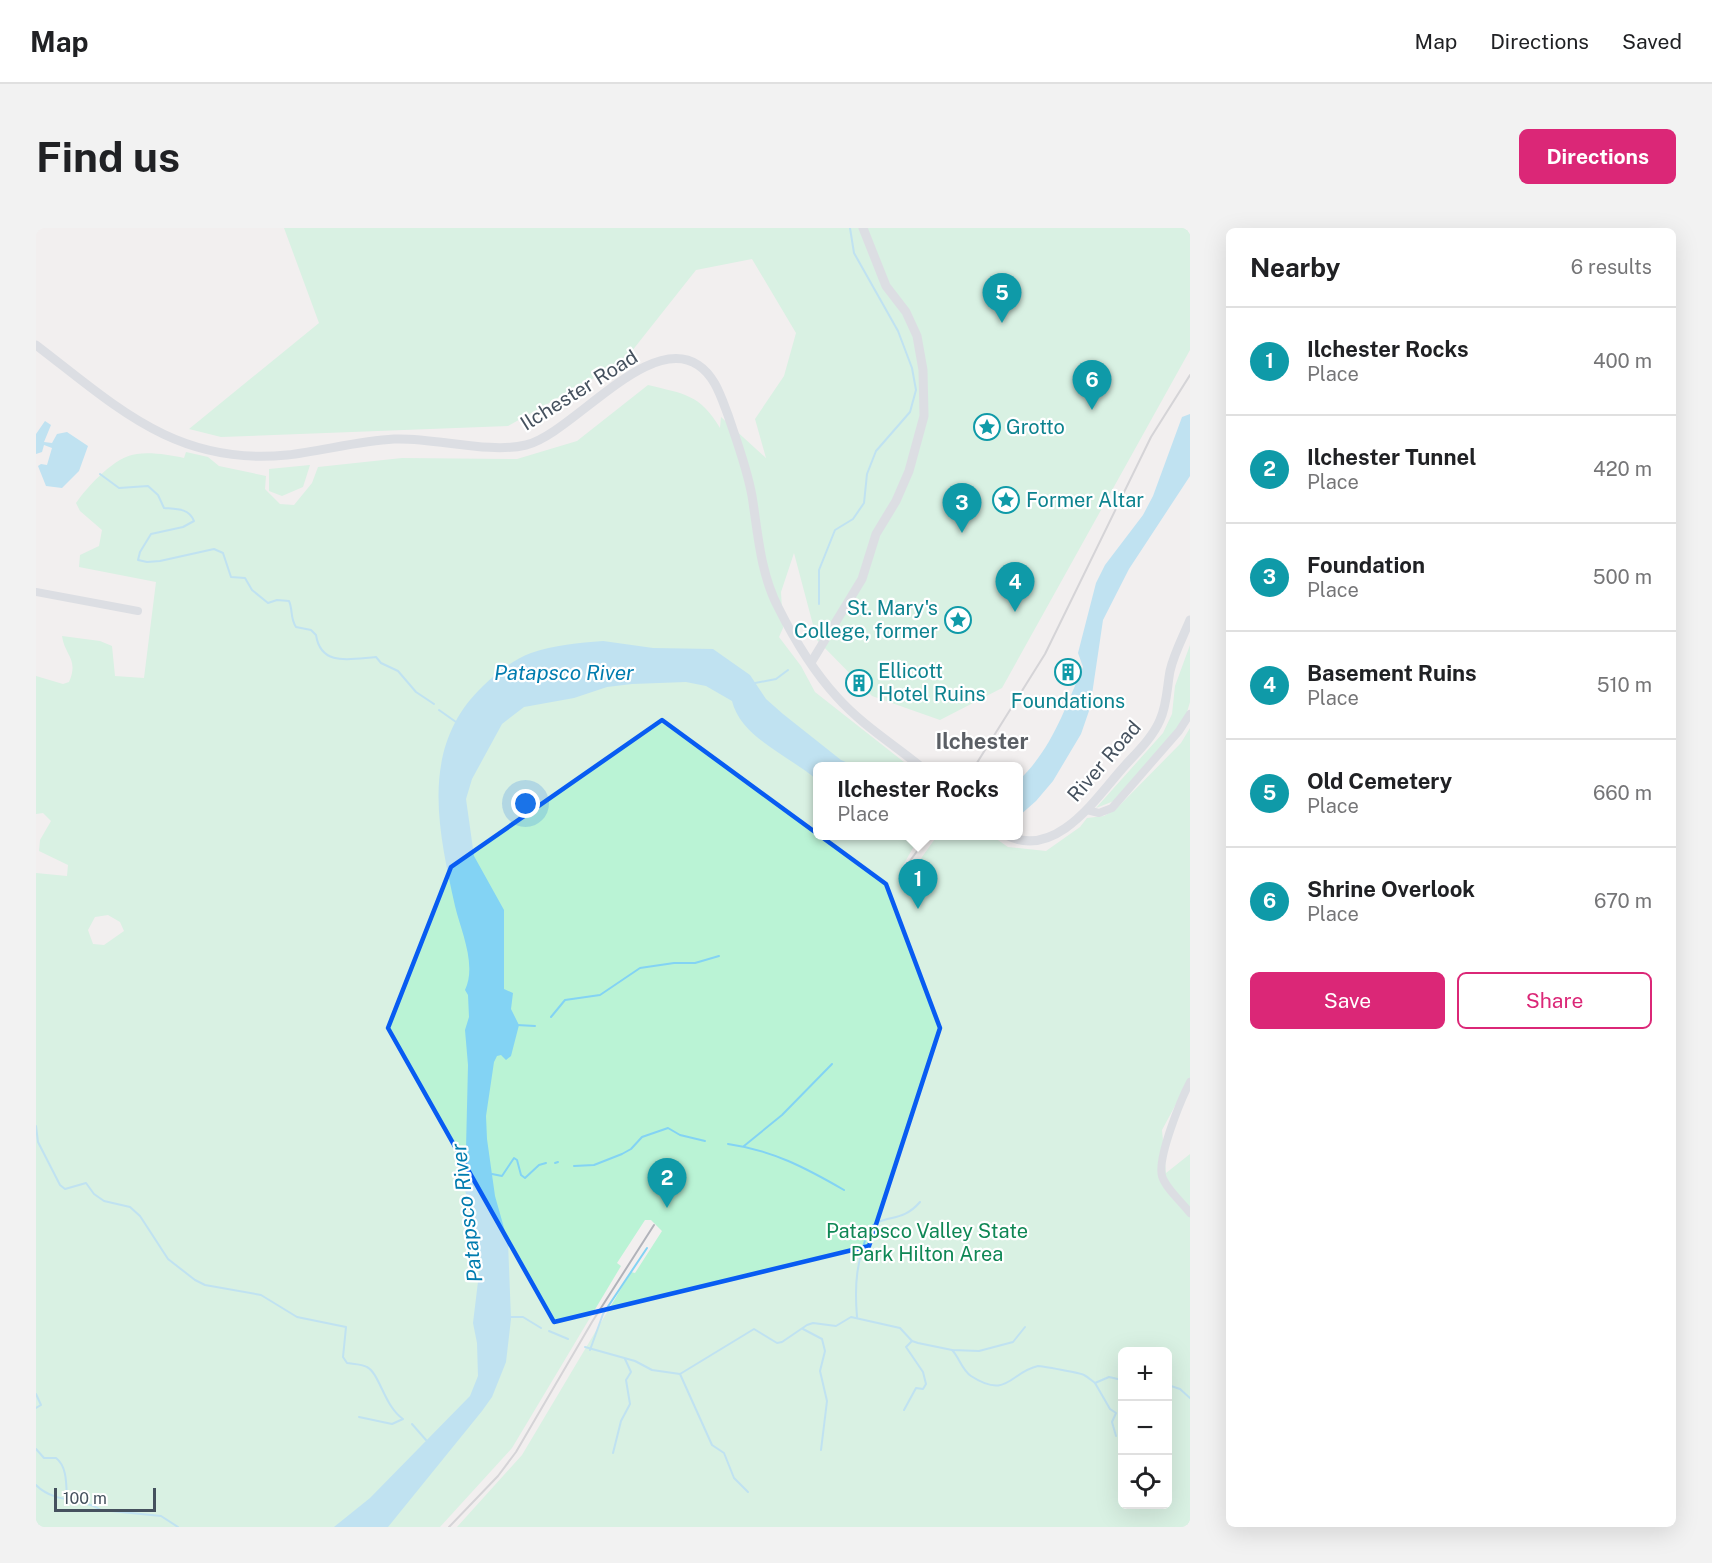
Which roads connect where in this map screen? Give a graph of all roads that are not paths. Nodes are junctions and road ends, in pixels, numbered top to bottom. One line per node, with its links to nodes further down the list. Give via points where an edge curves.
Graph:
1 (863, 228): 6 (street, via 885,286 906,312 917,336 923,370 924,416 909,471 876,534 862,579)
2 (36, 345): 6 (street, Ilchester Road, via 155,432 194,447 261,456 392,439 524,446 546,436 650,365 677,358 689,360 705,370 720,394 747,472 768,583 777,607)
3 (36, 592): 4 (street)
4 (138, 611)
5 (1190, 620): 9 (street, River Road, via 1175,654 1160,720)
6 (812, 662): 8 (street, Ilchester Road, via 836,696)
7 (1190, 714): 9 (street, via 1112,808 1099,813)
8 (915, 762)
9 (1087, 810): 10 (street, River Road, via 1045,838)
10 (1023, 839)
11 (1190, 1082): 12 (street, via 1178,1107 1161,1166 1166,1184)
12 (1190, 1213)

